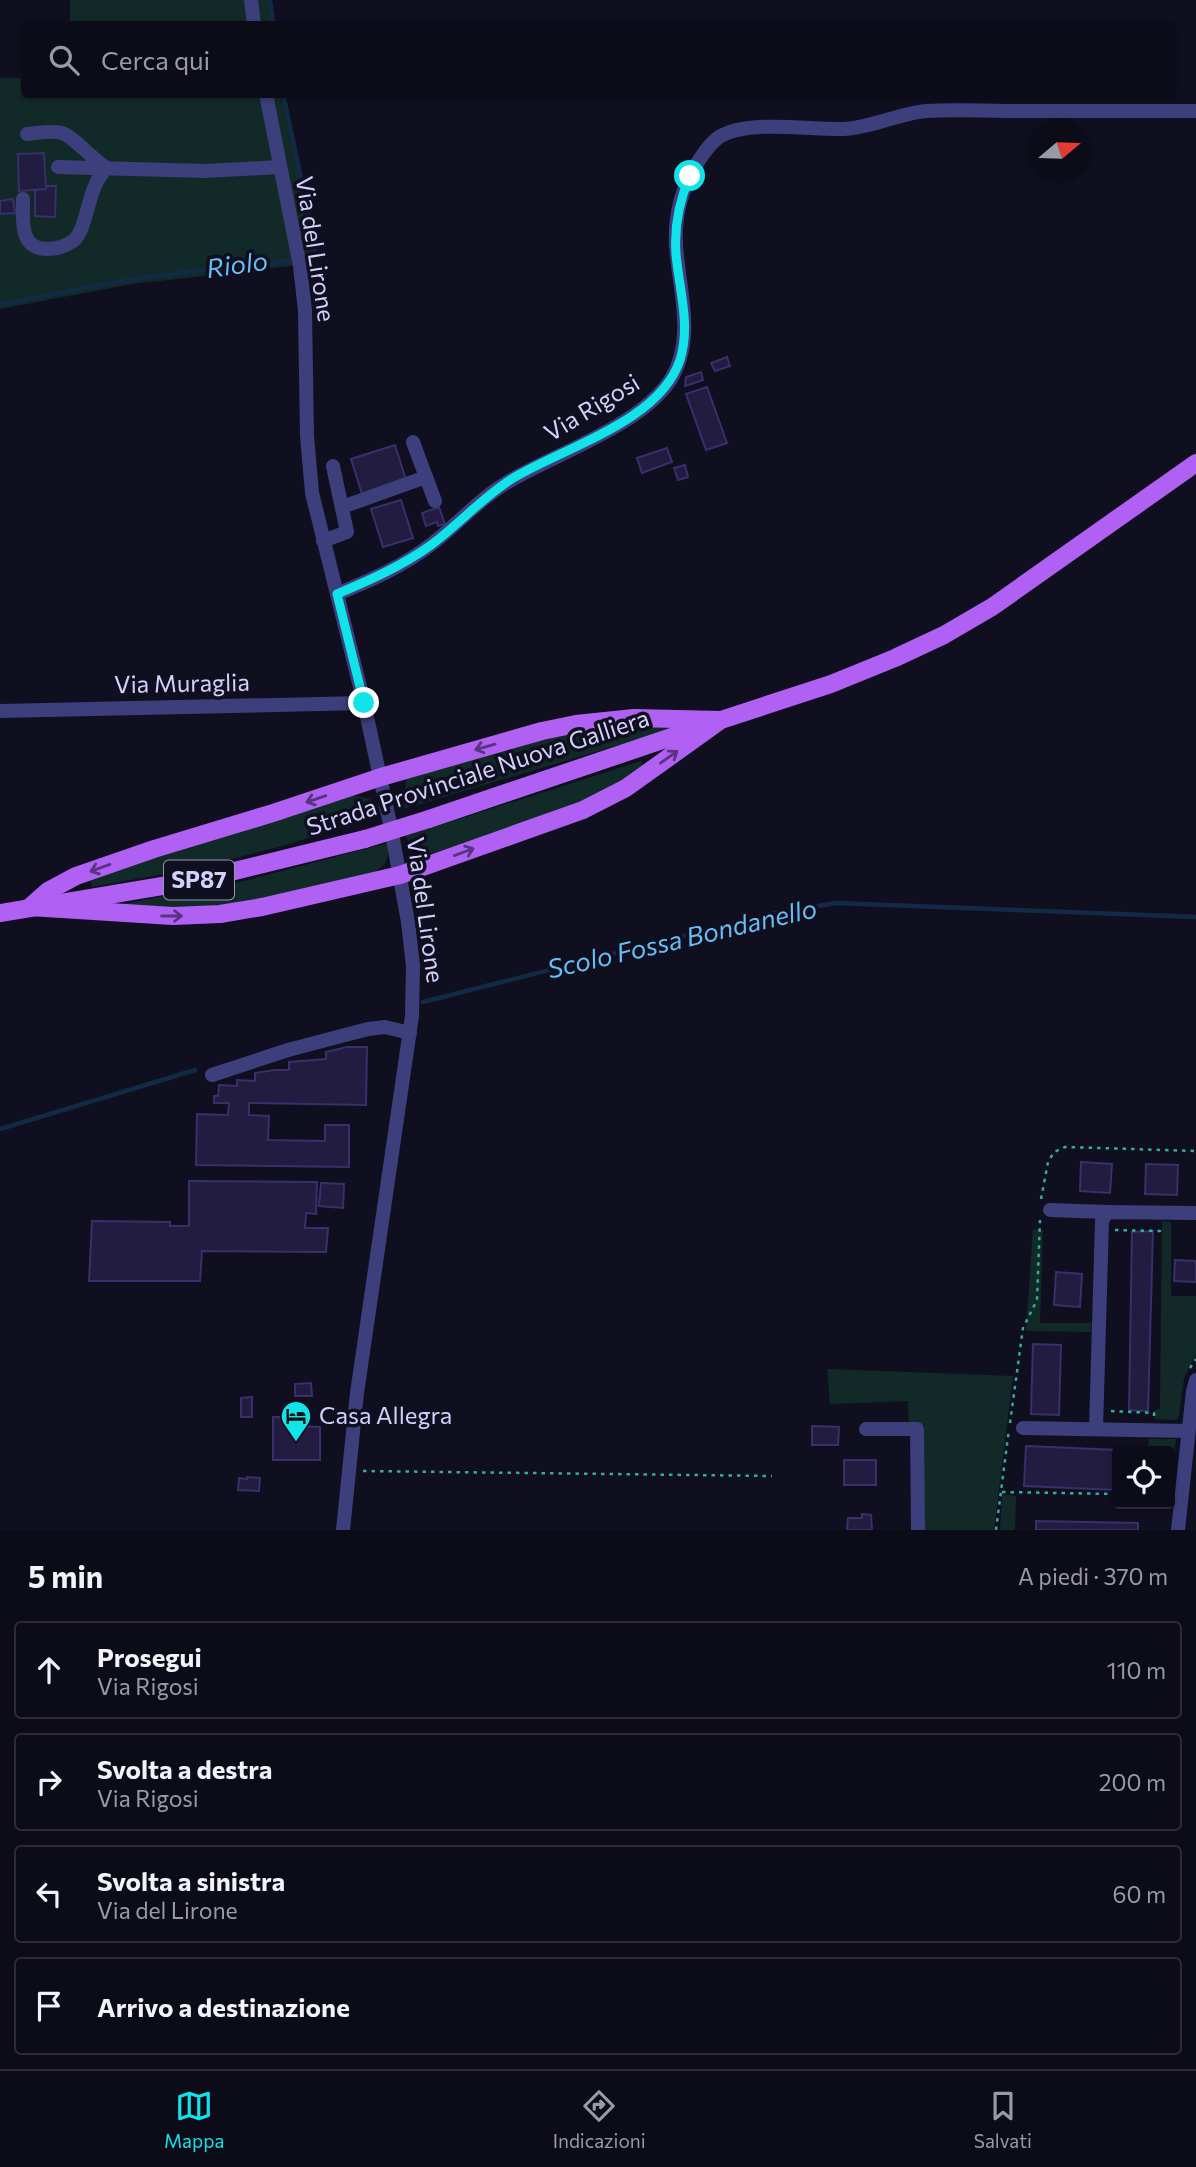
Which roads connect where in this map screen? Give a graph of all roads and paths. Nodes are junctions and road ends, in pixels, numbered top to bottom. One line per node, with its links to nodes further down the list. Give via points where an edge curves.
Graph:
1 (251, 0): 2 (street)
2 (254, 21)
3 (266, 98): 7 (street, Via del Lirone)
4 (1196, 111): 17 (street, Via Rigosi, via 925,111 847,129 760,127 722,136 701,156 680,204 676,234 684,334 680,360 659,394 617,425 512,479 413,558)
5 (27, 134): 8 (street, via 64,133)
6 (58, 167): 8 (street)
7 (280, 167): 8 (street, via 205,172); 16 (street, Via del Lirone, via 298,258 306,335 309,463)
8 (107, 168): 9 (street, via 98,176 80,234 70,243 38,249 27,241)
9 (23, 199)
10 (413, 442): 13 (street)
11 (1196, 463): 20 (main road, Strada Provinciale Nuova Galliera, via 992,607 944,635 831,684)
12 (332, 466): 15 (street)
13 (426, 477): 14 (street); 15 (street)
14 (435, 501)
15 (342, 507): 16 (street, via 347,532)
16 (323, 541): 17 (street, Via del Lirone)
17 (337, 594): 18 (street, Via del Lirone)
18 (364, 703): 19 (street, Via Muraglia); 21 (street, Via del Lirone)
19 (0, 711)
20 (721, 720): 21 (main road, one-way to 21, via 634,718 576,724); 22 (main road, one-way to 20, via 583,810 626,788); 23 (main road, Strada Provinciale Nuova Galliera / SP87, bridge, via 365,839 198,880)
21 (381, 777): 22 (street, Via del Lirone); 23 (main road, one-way to 23, via 76,876)
22 (400, 875): 23 (main road, one-way to 22, via 173,916 220,914); 25 (street, Via del Lirone, via 413,966)
23 (30, 907): 24 (main road, Strada Provinciale Nuova Galliera / SP87)
24 (0, 913)
25 (410, 1033): 26 (street, via 385,1027 368,1029); 41 (street, Via del Lirone)
26 (212, 1075)
27 (1196, 1151): 43 (path, via 1065,1147 1054,1152 1048,1162 1041,1198 1037,1300 1023,1328)
28 (1050, 1210): 29 (street)
29 (1107, 1212): 30 (street); 39 (street, via 1102,1221)
30 (1160, 1212): 31 (street); 32 (path, via 1160,1231)
31 (1196, 1213)
32 (1108, 1230)
33 (1196, 1359): 34 (path)
34 (1192, 1378): 40 (street)
35 (1104, 1411): 36 (path, via 1154,1413)
36 (1153, 1422)
37 (1023, 1428): 39 (street)
38 (866, 1429): 46 (street, via 917,1429)
39 (1096, 1429): 40 (street)
40 (1188, 1431): 48 (street)
41 (349, 1471): 42 (path); 45 (street, Via del Lirone)
42 (772, 1476)
43 (1000, 1492): 44 (path); 47 (path)
44 (1112, 1494)
45 (343, 1530)
46 (918, 1530)
47 (996, 1530)
48 (1178, 1530)

